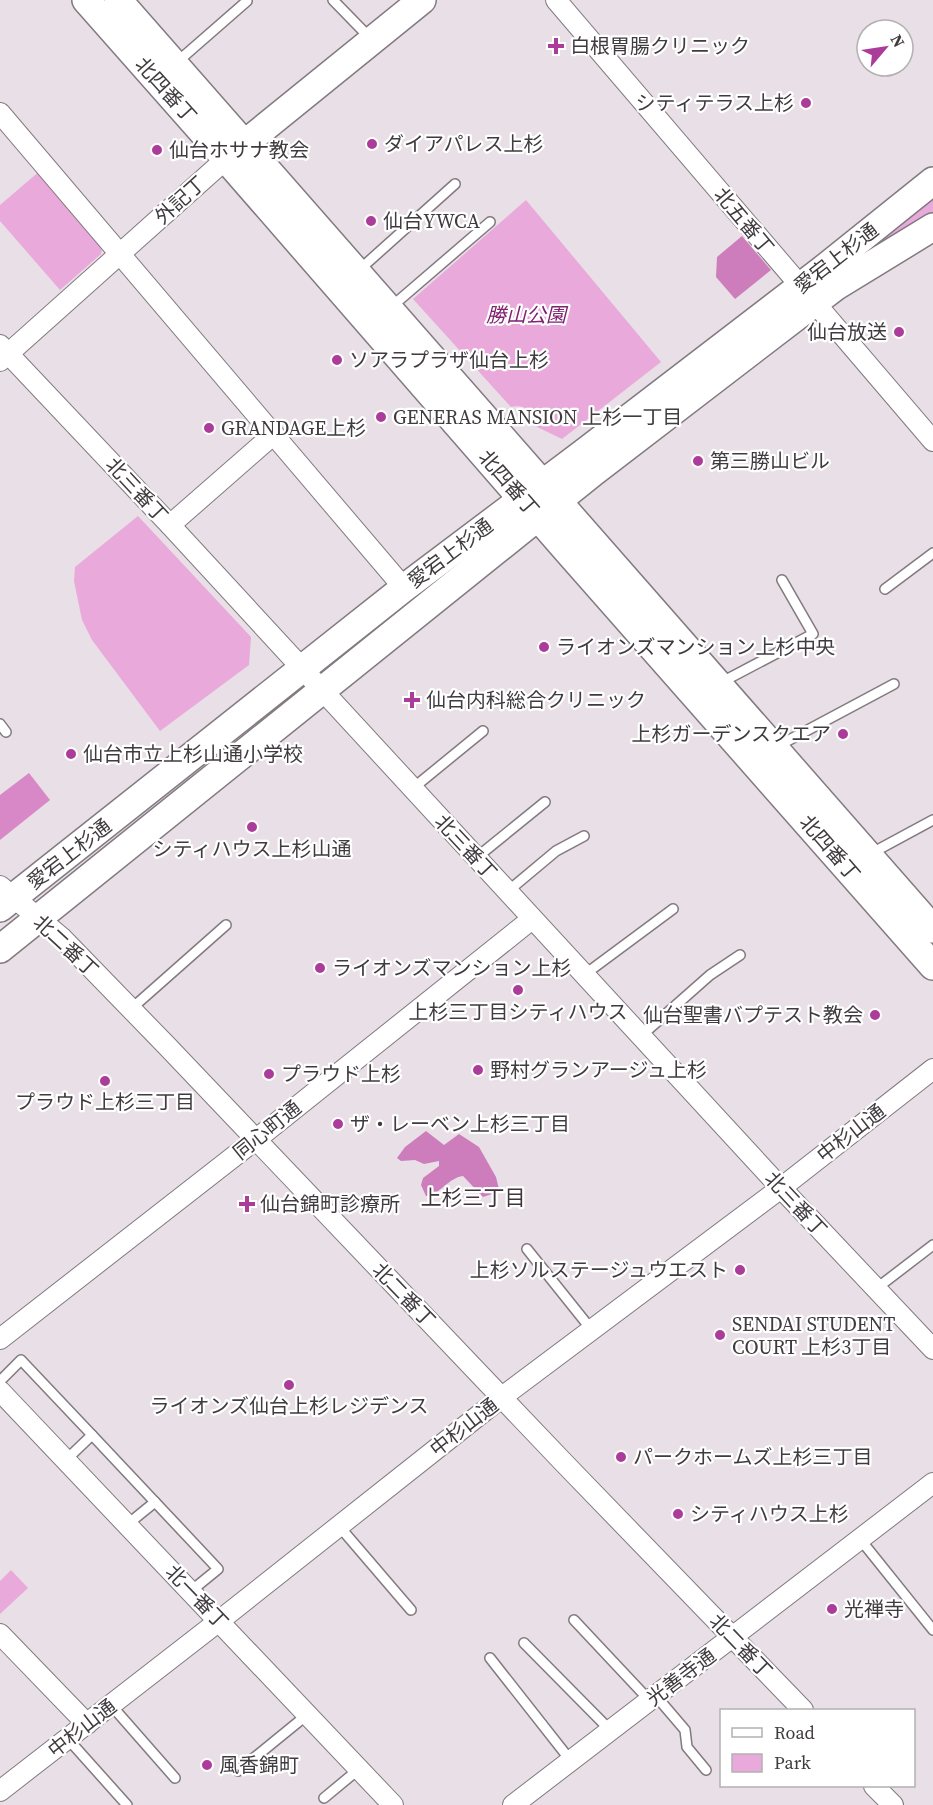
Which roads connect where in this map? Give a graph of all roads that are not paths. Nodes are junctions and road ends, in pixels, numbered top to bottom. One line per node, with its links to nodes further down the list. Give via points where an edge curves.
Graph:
1 (86, 0): 10 (street, 北四番丁)
2 (118, 0): 8 (street, 北四番丁)
3 (333, 0): 7 (lane)
4 (556, 0): 17 (street, 北五番丁)
5 (247, 1): 8 (lane)
6 (415, 2): 7 (street, 外記丁)
7 (372, 40): 10 (street, 外記丁)
8 (175, 64): 10 (street, 北四番丁)
9 (0, 113): 15 (street)
10 (235, 151): 15 (street, 外記丁); 16 (street, 北四番丁); 22 (street, 北四番丁)
11 (933, 181): 17 (street, 愛宕上杉通)
12 (455, 184): 16 (lane)
13 (490, 222): 18 (lane)
14 (933, 227): 17 (street, 愛宕上杉通, via 835,287)
15 (120, 253): 19 (street, 外記丁); 20 (street)
16 (357, 272): 18 (street, 北四番丁)
17 (807, 295): 21 (street, 北五番丁); 22 (street, 愛宕上杉通)
18 (388, 309): 22 (street, 北四番丁)
19 (3, 354): 23 (street, 北三番丁)
20 (274, 434): 23 (street); 26 (street)
21 (933, 441)
22 (540, 501): 26 (street, 愛宕上杉通); 29 (street, 北四番丁); 31 (street, 愛宕上杉通); 49 (street, 北四番丁)
23 (170, 525): 28 (street, 北三番丁)
24 (933, 553): 27 (lane)
25 (782, 580): 29 (lane, via 813,634)
26 (404, 588): 28 (street, 愛宕上杉通)
27 (885, 589)
28 (303, 670): 31 (street, 北三番丁); 41 (street, 愛宕上杉通)
29 (718, 684): 33 (street, 北四番丁)
30 (894, 684): 33 (lane)
31 (322, 692): 34 (street, 北三番丁); 44 (street, 愛宕上杉通)
32 (483, 731): 34 (lane)
33 (774, 748): 38 (street, 北四番丁)
34 (412, 789): 39 (street, 北三番丁)
35 (545, 802): 39 (lane)
36 (933, 820): 38 (lane)
37 (584, 836): 40 (lane, via 556,851)
38 (868, 855): 46 (street, 北四番丁)
39 (476, 858): 40 (street, 北三番丁)
40 (507, 892): 43 (street, 北三番丁)
41 (4, 897): 44 (street, 北二番丁)
42 (673, 909): 50 (lane)
43 (532, 919): 50 (street, 北三番丁); 54 (street, 同心町通)
44 (39, 920): 47 (street, 愛宕上杉通); 51 (street, 北二番丁, via 62,938)
45 (226, 925): 51 (lane)
46 (933, 929)
47 (0, 950)
48 (740, 956): 52 (lane, via 710,975)
49 (933, 966)
50 (584, 975): 52 (street, 北三番丁)
51 (131, 1009): 54 (street, 北二番丁)
52 (641, 1036): 55 (street, 北三番丁)
53 (933, 1069): 55 (street, 中杉山通)
54 (256, 1139): 60 (street, 同心町通); 64 (street, 北二番丁)
55 (781, 1188): 58 (street, 北三番丁); 59 (street, 中杉山通)
56 (933, 1245): 58 (lane)
57 (527, 1249): 59 (lane)
58 (877, 1288): 61 (street, 北三番丁)
59 (591, 1329): 64 (street, 中杉山通)
60 (0, 1339)
61 (933, 1349)
62 (0, 1381): 65 (lane, via 21,1360)
63 (0, 1391): 66 (street, 北一番丁)
64 (501, 1397): 70 (street, 中杉山通); 78 (street, 北二番丁)
65 (92, 1435): 66 (lane); 68 (lane)
66 (66, 1460): 69 (street, 北一番丁)
67 (933, 1483): 71 (street, 光善寺通)
68 (155, 1502): 69 (lane); 72 (lane, via 218,1569)
69 (128, 1524): 72 (street, 北一番丁)
70 (339, 1526): 73 (lane); 75 (street, 中杉山通)
71 (860, 1539): 76 (lane); 78 (street, 光善寺通)
72 (191, 1591): 75 (street, 北一番丁)
73 (411, 1610)
74 (574, 1620): 81 (lane)
75 (219, 1621): 82 (street, 中杉山通); 84 (street, 北一番丁)
76 (933, 1630)
77 (0, 1634): 85 (street)
78 (733, 1637): 81 (street, 光善寺通); 83 (street, 北二番丁)
79 (524, 1643): 86 (lane)
80 (490, 1658): 88 (lane)
81 (653, 1698): 86 (street, 光善寺通); 90 (lane, via 685,1730 687,1747)
82 (111, 1705): 85 (street, 中杉山通); 92 (lane)
83 (802, 1709)
84 (308, 1714): 89 (street, 北一番丁); 91 (lane)
85 (87, 1724): 87 (street, 中杉山通)
86 (611, 1731): 88 (street, 光善寺通)
87 (69, 1739): 94 (street, 中杉山通); 96 (lane)
88 (571, 1761): 98 (street, 光善寺通)
89 (359, 1769): 95 (lane); 97 (street, 北一番丁)
90 (706, 1770)
91 (238, 1772)
92 (175, 1778)
93 (876, 1787): 99 (street)
94 (0, 1791)
95 (324, 1798)
96 (128, 1805)
97 (393, 1805)
98 (513, 1805)
99 (892, 1805)

